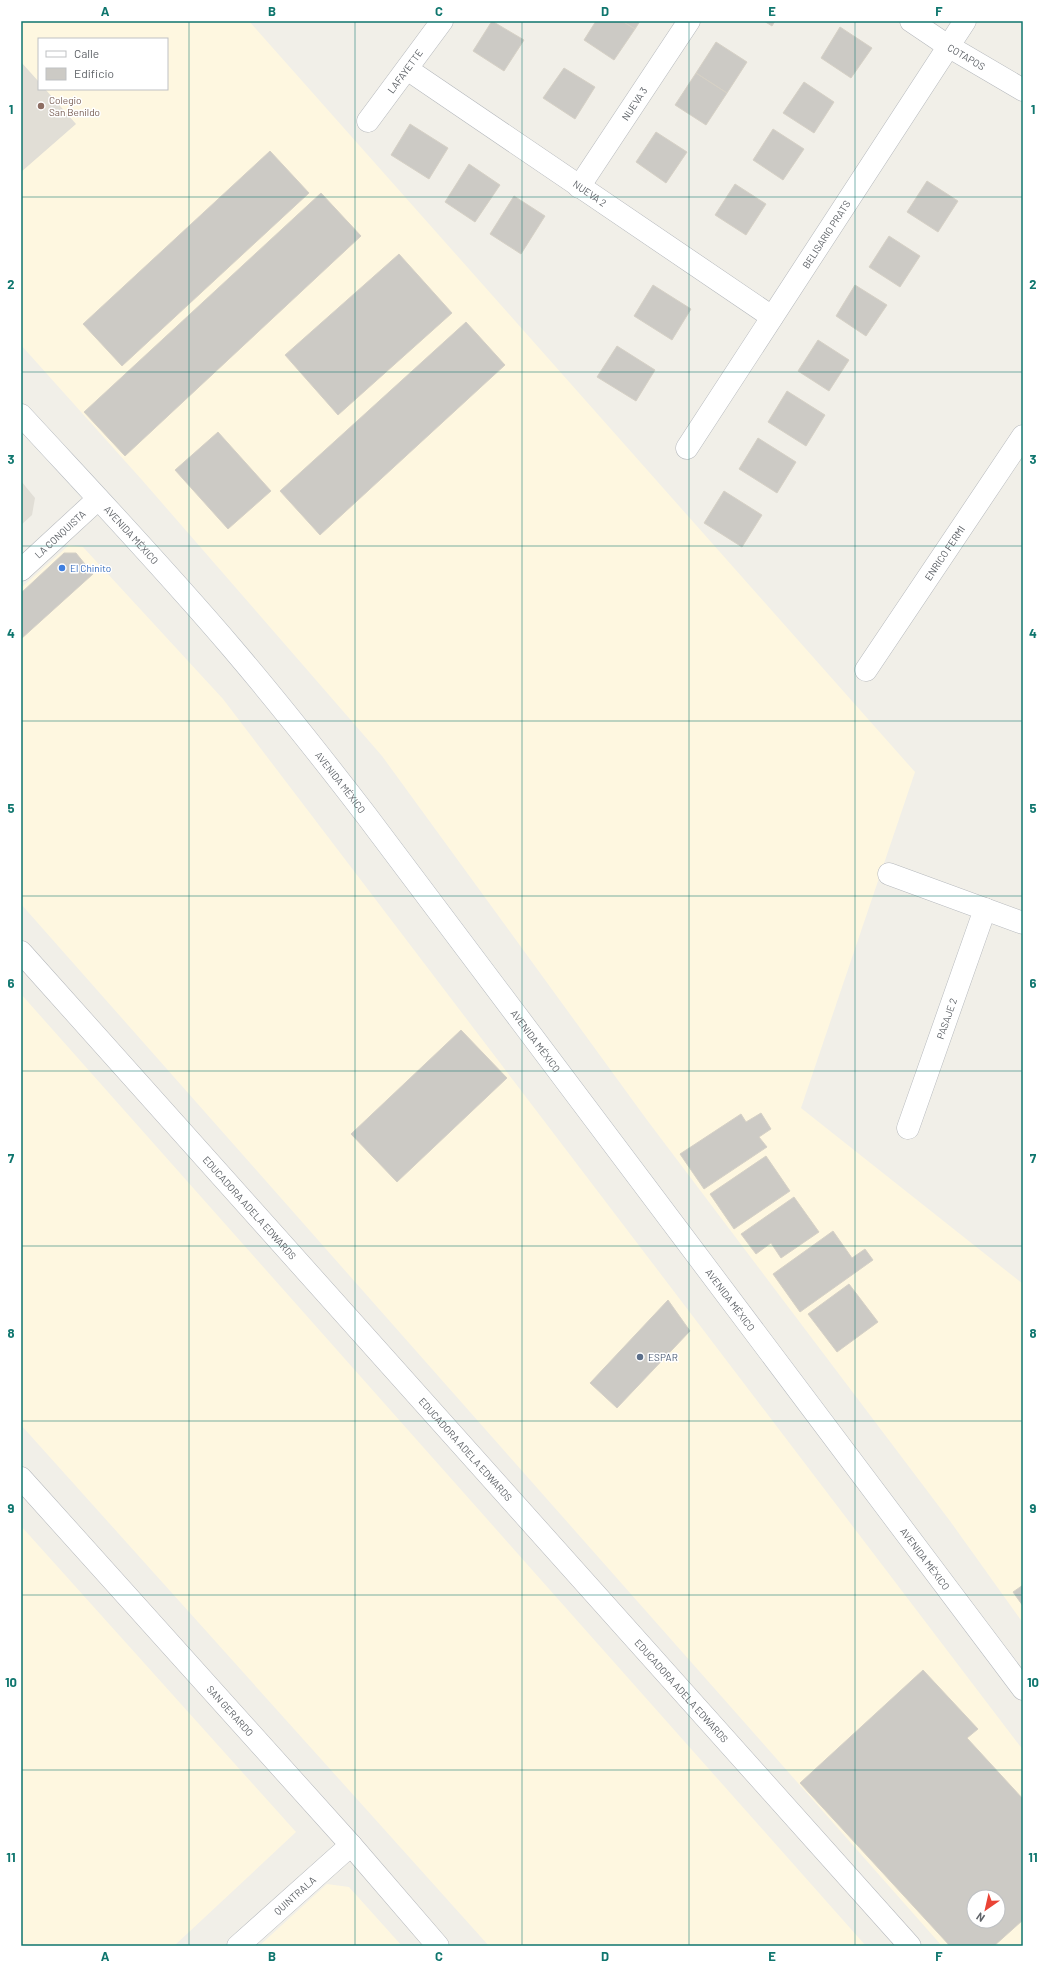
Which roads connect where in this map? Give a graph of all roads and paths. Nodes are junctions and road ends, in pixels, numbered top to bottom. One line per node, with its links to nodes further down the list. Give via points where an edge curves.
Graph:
1 (442, 21): 6 (street, LAFAYETTE)
2 (689, 21): 9 (street, NUEVA 3)
3 (911, 21): 5 (street, COTAPOS)
4 (965, 21): 5 (street, BELISARIO PRATS)
5 (948, 46): 7 (street, COTAPOS); 10 (street, BELISARIO PRATS)
6 (407, 69): 8 (street, LAFAYETTE); 9 (street, NUEVA 2)
7 (1023, 90)
8 (368, 121)
9 (579, 186): 10 (street, NUEVA 2)
10 (772, 317): 13 (street, BELISARIO PRATS)
11 (21, 415): 14 (street, AVENIDA MÉXICO)
12 (1023, 436): 16 (street, ENRICO FERMI)
13 (687, 448)
14 (98, 499): 15 (street, LA CONQUISTA); 23 (street, AVENIDA MÉXICO, via 232,647 300,730)
15 (21, 570)
16 (866, 670)
17 (889, 874): 18 (street)
18 (985, 909): 19 (street); 21 (street, PASAJE 2)
19 (1023, 923)
20 (21, 952): 27 (street, EDUCADORA ADELA EDWARDS)
21 (908, 1128)
22 (21, 1478): 24 (street, SAN GERARDO)
23 (1023, 1689)
24 (351, 1845): 25 (street, QUINTRALA); 26 (street, SAN GERARDO)
25 (238, 1946)
26 (438, 1946)
27 (910, 1946)

